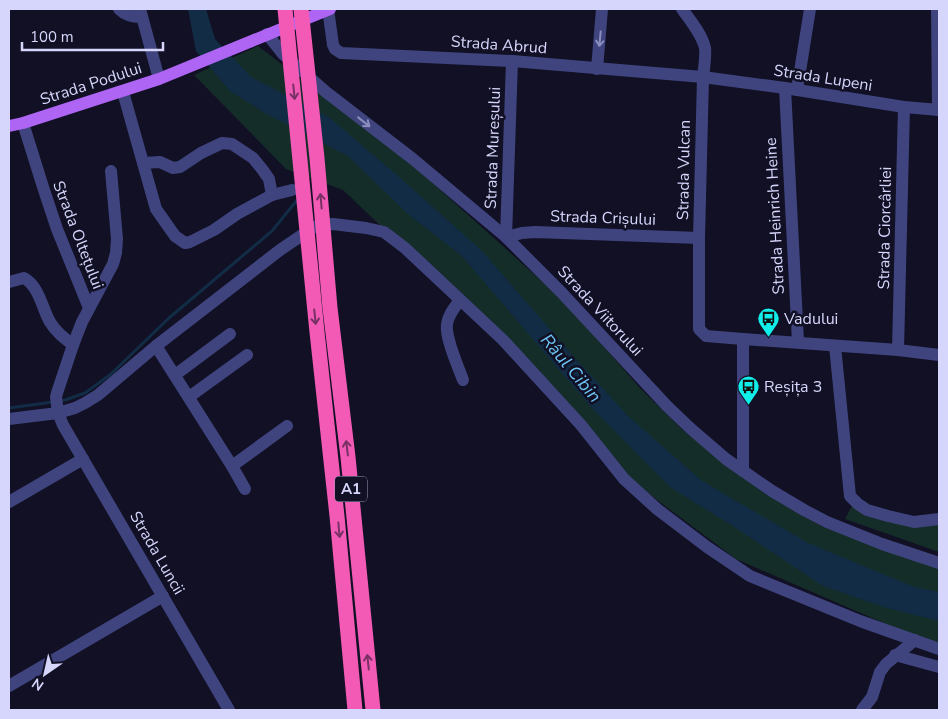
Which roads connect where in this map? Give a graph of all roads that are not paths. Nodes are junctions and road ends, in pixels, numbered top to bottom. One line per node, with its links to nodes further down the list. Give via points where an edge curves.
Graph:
1 (119, 9): 9 (street, via 134,17)
2 (285, 9): 59 (highway, A1, one-way to 59)
3 (301, 9): 60 (highway, A1, one-way to 3)
4 (329, 9): 10 (main road, Strada Podului); 11 (street, Strada Abrud, via 333,45 341,53)
5 (602, 9): 12 (street, one-way to 12)
6 (682, 9): 13 (street, Strada Vulcan, via 704,46)
7 (810, 9): 15 (street, Strada Heinrich Heine)
8 (937, 9): 18 (street)
9 (141, 13): 14 (street)
10 (262, 36): 14 (main road, Strada Podului); 25 (street, Strada Viitorului, one-way to 25, via 326,92)
11 (512, 61): 12 (street, Strada Abrud); 25 (street, Strada Mureșului)
12 (597, 68): 13 (street, Strada Abrud)
13 (703, 77): 15 (street, Strada Lupeni); 26 (street, Strada Vulcan)
14 (159, 79): 16 (main road, Strada Podului)
15 (791, 89): 17 (street, Strada Lupeni); 32 (street, Strada Heinrich Heine)
16 (123, 92): 19 (main road, Strada Podului); 21 (street)
17 (904, 107): 18 (street, Strada Lupeni); 36 (street, Strada Ciorcârliei)
18 (939, 110)
19 (23, 123): 20 (main road, Strada Podului); 29 (street, Strada Oltețului, via 42,187)
20 (9, 126)
21 (143, 163): 24 (street, via 160,162 173,168 180,167 222,143 232,144 253,158 262,169 269,179); 24 (street, via 156,209 175,236 185,243 214,230)
22 (111, 171): 29 (street, via 116,253 108,275)
23 (292, 190): 24 (street)
24 (272, 195)
25 (506, 237): 26 (street, Strada Crișului, via 535,232); 47 (street, Strada Viitorului, via 672,411)
26 (699, 238): 31 (street, Strada Vulcan, via 699,329 706,336)
27 (9, 282): 33 (street, via 24,278 31,283 51,323)
28 (460, 300): 34 (street, via 384,232 333,224 314,227 280,250); 40 (street, via 447,323 447,335); 53 (street, via 503,340 581,425 624,479 657,509 750,576)
29 (89, 308): 33 (street, Strada Oltețului)
30 (230, 334): 39 (street)
31 (743, 339): 32 (street); 47 (street)
32 (798, 342): 35 (street)
33 (73, 345): 42 (street, Strada Oltețului, via 56,397)
34 (156, 346): 39 (street); 42 (street, via 98,395 75,408)
35 (835, 346): 36 (street); 50 (street, via 850,496 867,510 888,516 914,522)
36 (898, 350): 38 (street)
37 (248, 355): 41 (street)
38 (939, 355)
39 (175, 375): 41 (street)
40 (463, 380)
41 (189, 397): 46 (street)
42 (57, 410): 43 (street); 45 (street, Strada Luncii)
43 (9, 419)
44 (287, 426): 46 (street)
45 (83, 459): 49 (street); 52 (street, Strada Luncii)
46 (232, 466): 48 (street)
47 (743, 471): 51 (street, Strada Viitorului, via 827,522)
48 (245, 489)
49 (9, 502)
50 (939, 519)
51 (939, 563)
52 (164, 596): 57 (street); 58 (street, Strada Luncii)
53 (915, 640): 54 (street); 55 (street)
54 (939, 649)
55 (894, 656): 56 (street); 61 (street, via 880,672 872,697)
56 (939, 667)
57 (9, 686)
58 (230, 710)
59 (355, 710)
60 (373, 710)
61 (862, 710)

